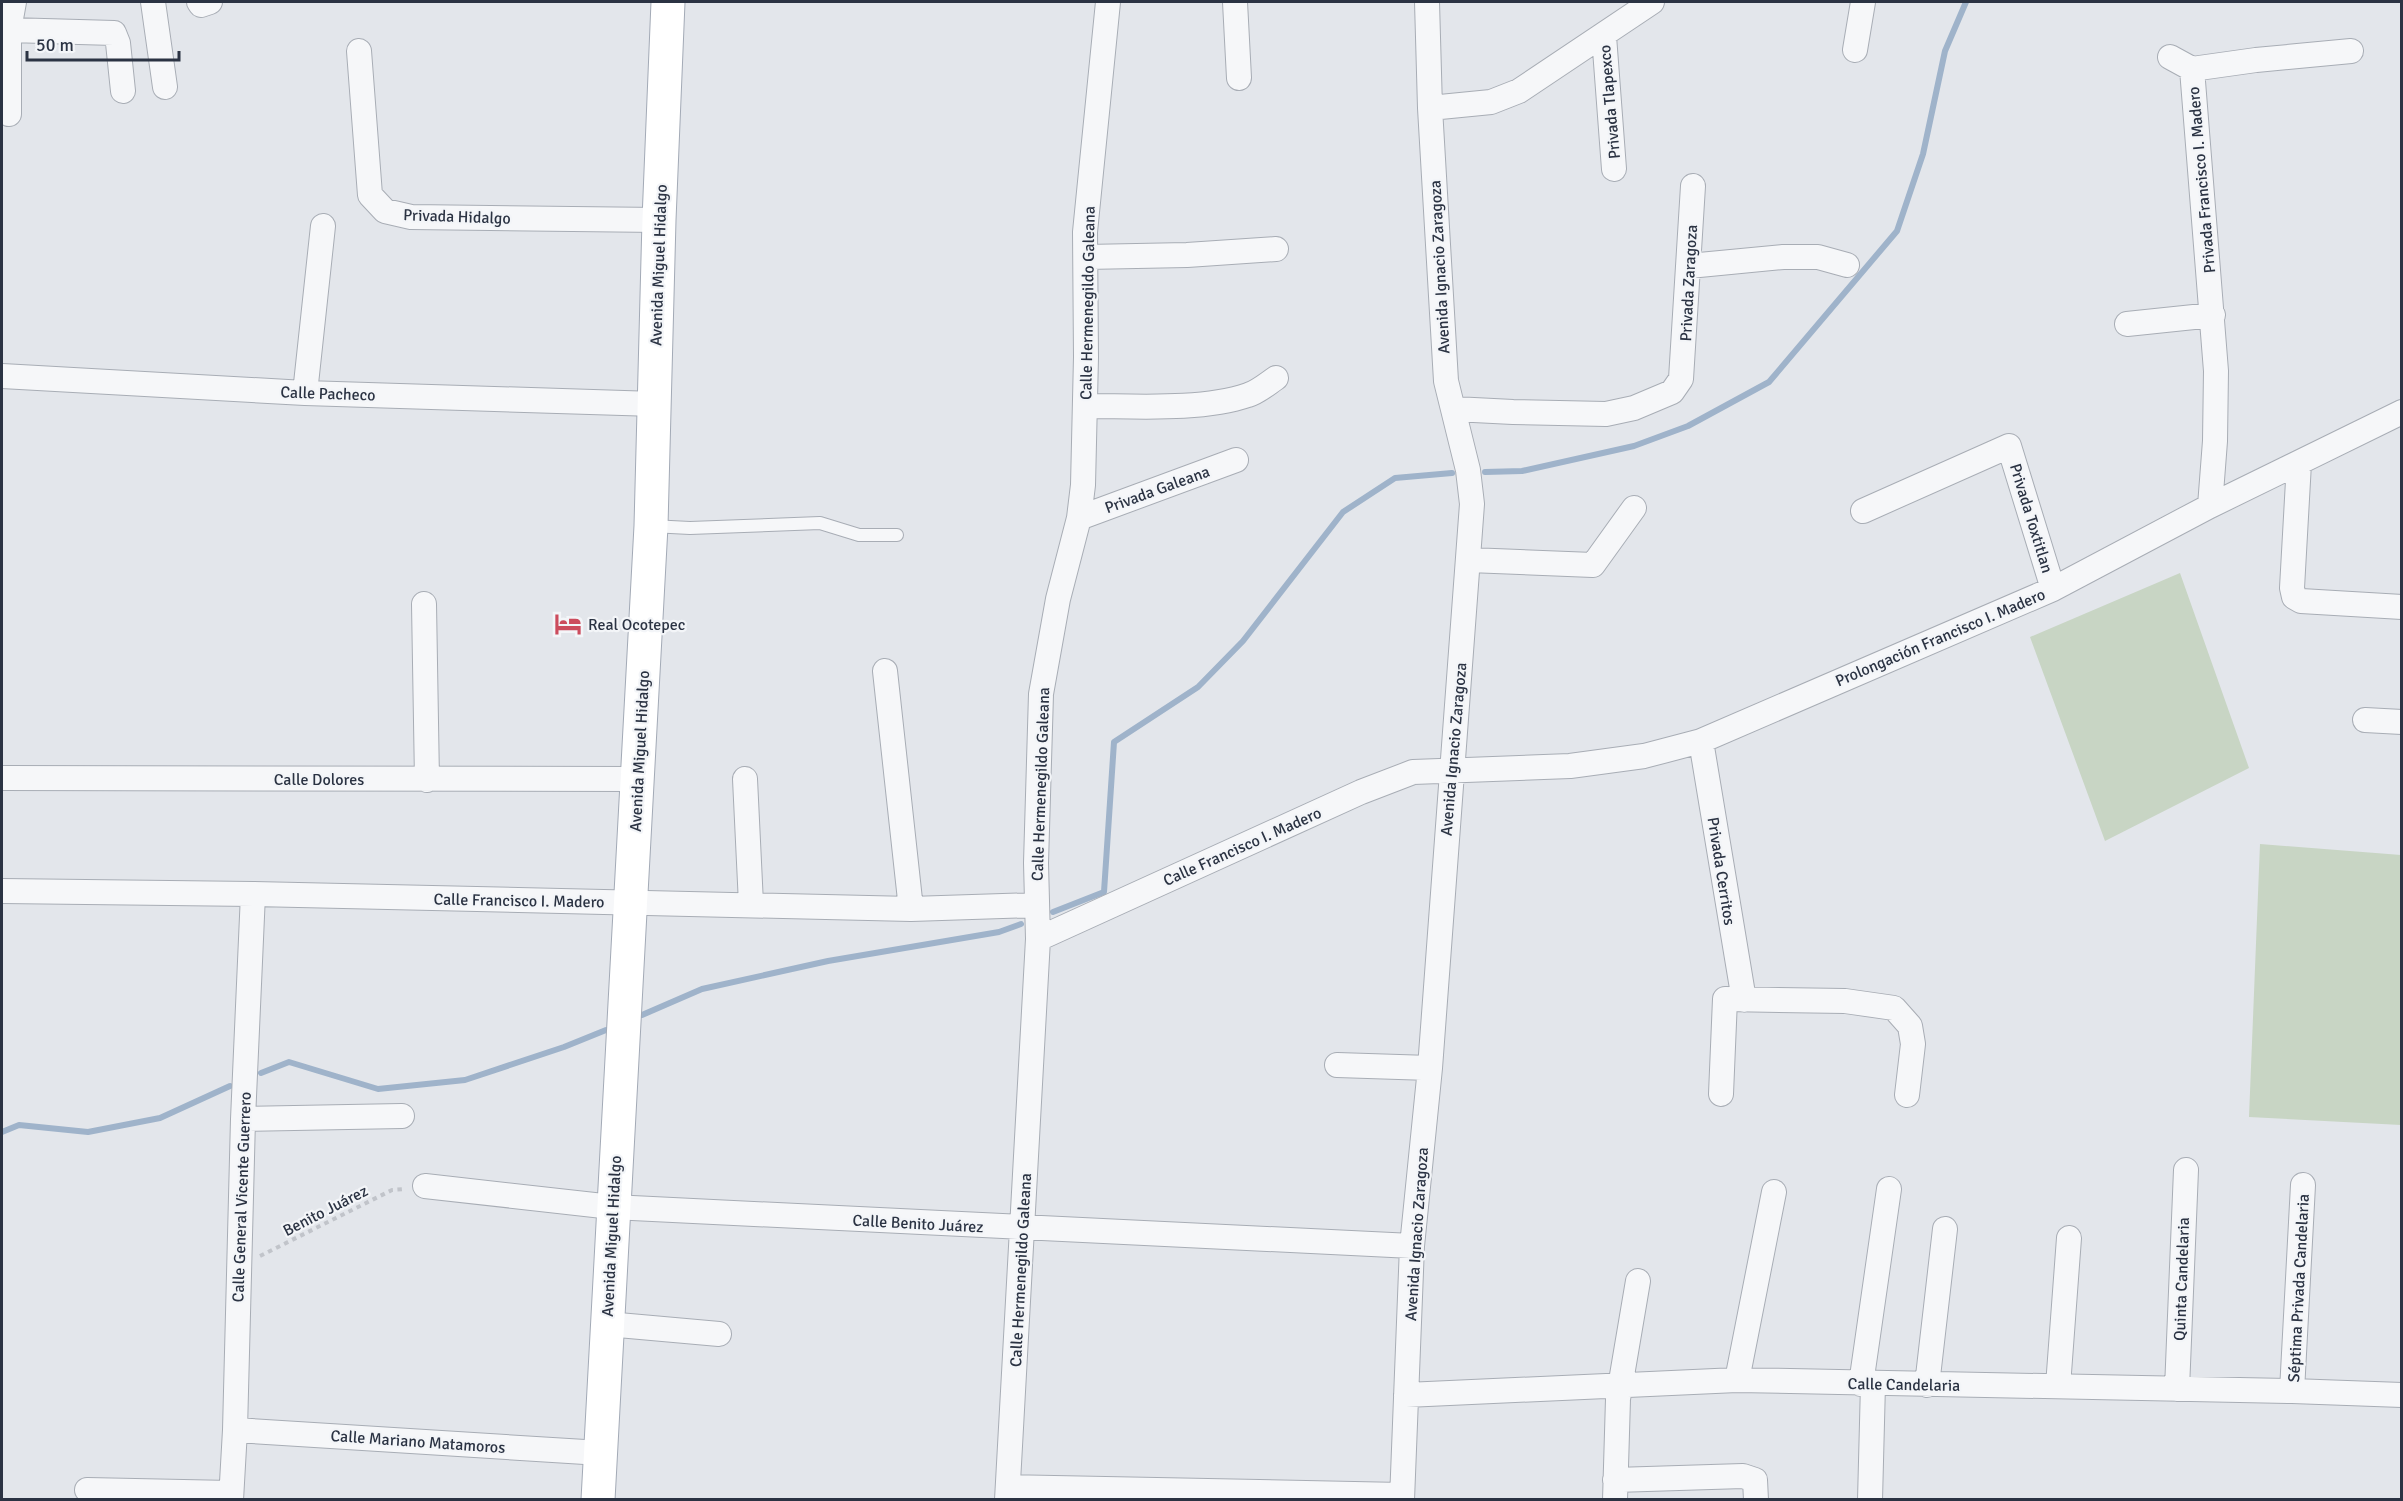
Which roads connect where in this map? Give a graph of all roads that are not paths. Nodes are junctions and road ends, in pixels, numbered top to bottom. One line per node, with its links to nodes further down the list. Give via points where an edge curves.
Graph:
1 (14, 2): 11 (street)
2 (153, 2): 19 (street)
3 (199, 2): 4 (street)
4 (210, 2)
5 (668, 2): 25 (main road, Avenida Miguel Hidalgo)
6 (1108, 2): 28 (street, Calle Hermenegildo Galeana, via 1085,232)
7 (1236, 2): 18 (street)
8 (1427, 2): 21 (street, Avenida Ignacio Zaragoza)
9 (1652, 2): 12 (street, Privada Tlapexco)
10 (1863, 2): 13 (street)
11 (9, 30): 20 (street, via 114,33); 22 (street)
12 (1604, 36): 21 (street, Privada Tlapexco, via 1520,91 1491,102); 23 (street, Privada Tlapexco)
13 (1855, 50)
14 (359, 51): 25 (street, Privada Hidalgo, via 370,195 385,211 411,217)
15 (2351, 51): 17 (street)
16 (2170, 57): 17 (street, Privada Francisco I. Madero)
17 (2192, 69): 31 (street, Privada Francisco I. Madero)
18 (1239, 78)
19 (165, 87)
20 (123, 91)
21 (1430, 108): 38 (street, Avenida Ignacio Zaragoza, via 1446,381)
22 (9, 114)
23 (1614, 169)
24 (1694, 186): 30 (street, Privada Zaragoza)
25 (659, 220): 36 (main road, Avenida Miguel Hidalgo)
26 (323, 226): 35 (street)
27 (1276, 249): 28 (street)
28 (1086, 257): 37 (street, Calle Hermenegildo Galeana)
29 (1847, 265): 30 (street, via 1818,257 1783,257)
30 (1689, 267): 38 (street, Privada Zaragoza, via 1681,380 1672,392 1634,408 1606,414)
31 (2213, 315): 32 (street); 42 (street, Privada Francisco I. Madero, via 2217,371)
32 (2127, 324)
33 (2, 376): 35 (street, Calle Pacheco)
34 (1276, 378): 37 (street, via 1251,394 1227,400 1186,406)
35 (305, 393): 36 (street, Calle Pacheco)
36 (655, 404): 46 (main road, Avenida Miguel Hidalgo)
37 (1085, 406): 45 (street, Calle Hermenegildo Galeana)
38 (1454, 409): 48 (street, Avenida Ignacio Zaragoza, via 1472,504)
39 (2402, 412): 41 (street, Prolongación Francisco I. Madero)
40 (1236, 460): 45 (street, Privada Galeana)
41 (2299, 463): 42 (street, Prolongación Francisco I. Madero); 51 (street, via 2294,597 2301,601)
42 (2210, 506): 49 (street, Prolongación Francisco I. Madero)
43 (1634, 508): 48 (street, via 1593,565)
44 (1863, 511): 49 (street, Privada Toxtitlan, via 2009,446)
45 (1080, 518): 65 (street, Calle Hermenegildo Galeana, via 1058,599 1041,694)
46 (651, 526): 47 (lane, via 820,523 859,535); 58 (main road, Avenida Miguel Hidalgo)
47 (897, 535)
48 (1469, 560): 56 (street, Avenida Ignacio Zaragoza)
49 (2053, 589): 55 (street, Prolongación Francisco I. Madero)
50 (424, 604): 60 (street)
51 (2402, 607)
52 (885, 671): 66 (street)
53 (2365, 720): 54 (street)
54 (2402, 722)
55 (1701, 741): 56 (street, Prolongación Francisco I. Madero, via 1644,756 1570,766); 68 (street, Privada Cerritos)
56 (1451, 770): 67 (street, Calle Francisco I. Madero, via 1413,772 1361,792); 70 (street, Avenida Ignacio Zaragoza)
57 (2, 778): 60 (street, Calle Dolores)
58 (637, 779): 60 (street, Calle Dolores); 63 (main road, Avenida Miguel Hidalgo)
59 (745, 779): 64 (street)
60 (427, 780)
61 (2, 891): 62 (street, Calle Francisco I. Madero)
62 (253, 894): 63 (street, Calle Francisco I. Madero); 74 (street, Calle General Vicente Guerrero)
63 (631, 903): 64 (street, Calle Francisco I. Madero); 80 (main road, Avenida Miguel Hidalgo)
64 (751, 904): 66 (street, Calle Francisco I. Madero)
65 (1036, 904): 66 (street, Calle Francisco I. Madero); 67 (street, Calle Hermenegildo Galeana)
66 (911, 909)
67 (1038, 939): 81 (street, Calle Hermenegildo Galeana)
68 (1744, 1000): 71 (street, via 1725,999); 72 (street, via 1845,1001 1894,1008 1910,1026 1913,1044)
69 (1337, 1065): 70 (street)
70 (1430, 1068): 84 (street, Avenida Ignacio Zaragoza)
71 (1721, 1094)
72 (1907, 1095)
73 (402, 1116): 74 (street)
74 (243, 1119): 97 (street, Calle General Vicente Guerrero)
75 (2186, 1170): 93 (street, Quinta Candelaria)
76 (2303, 1185): 94 (street, Séptima Privada Candelaria)
77 (425, 1186): 80 (street, Calle Benito Juárez)
78 (1889, 1189): 89 (street)
79 (1774, 1192): 88 (street)
80 (612, 1207): 81 (street, Calle Benito Juárez); 86 (main road, Avenida Miguel Hidalgo)
81 (1022, 1228): 84 (street, Calle Benito Juárez); 101 (street, Calle Hermenegildo Galeana)
82 (1945, 1229): 91 (street)
83 (2069, 1238): 92 (street)
84 (1412, 1246): 95 (street, Avenida Ignacio Zaragoza)
85 (1638, 1281): 90 (street)
86 (607, 1324): 87 (street); 98 (main road, Avenida Miguel Hidalgo)
87 (719, 1334)
88 (1737, 1380): 89 (street, Calle Candelaria); 90 (street, Calle Candelaria)
89 (1867, 1384): 91 (street, Calle Candelaria); 106 (street)
90 (1620, 1385): 95 (street, Calle Candelaria); 100 (street)
91 (1927, 1385): 92 (street, Calle Candelaria)
92 (2058, 1386): 93 (street, Calle Candelaria)
93 (2177, 1389): 94 (street, Calle Candelaria)
94 (2292, 1391): 96 (street, Calle Candelaria)
95 (1406, 1395): 103 (street, Avenida Ignacio Zaragoza)
96 (2402, 1395)
97 (235, 1430): 98 (street, Calle Mariano Matamoros); 102 (street, Calle General Vicente Guerrero)
98 (601, 1453): 104 (main road, Avenida Miguel Hidalgo)
99 (87, 1490): 102 (street)
100 (1615, 1490): 105 (street, via 1743,1476 1755,1480)
101 (1008, 1493): 103 (street)
102 (231, 1496)
103 (1402, 1497)
104 (598, 1500)
105 (1756, 1500)
106 (1870, 1500)

